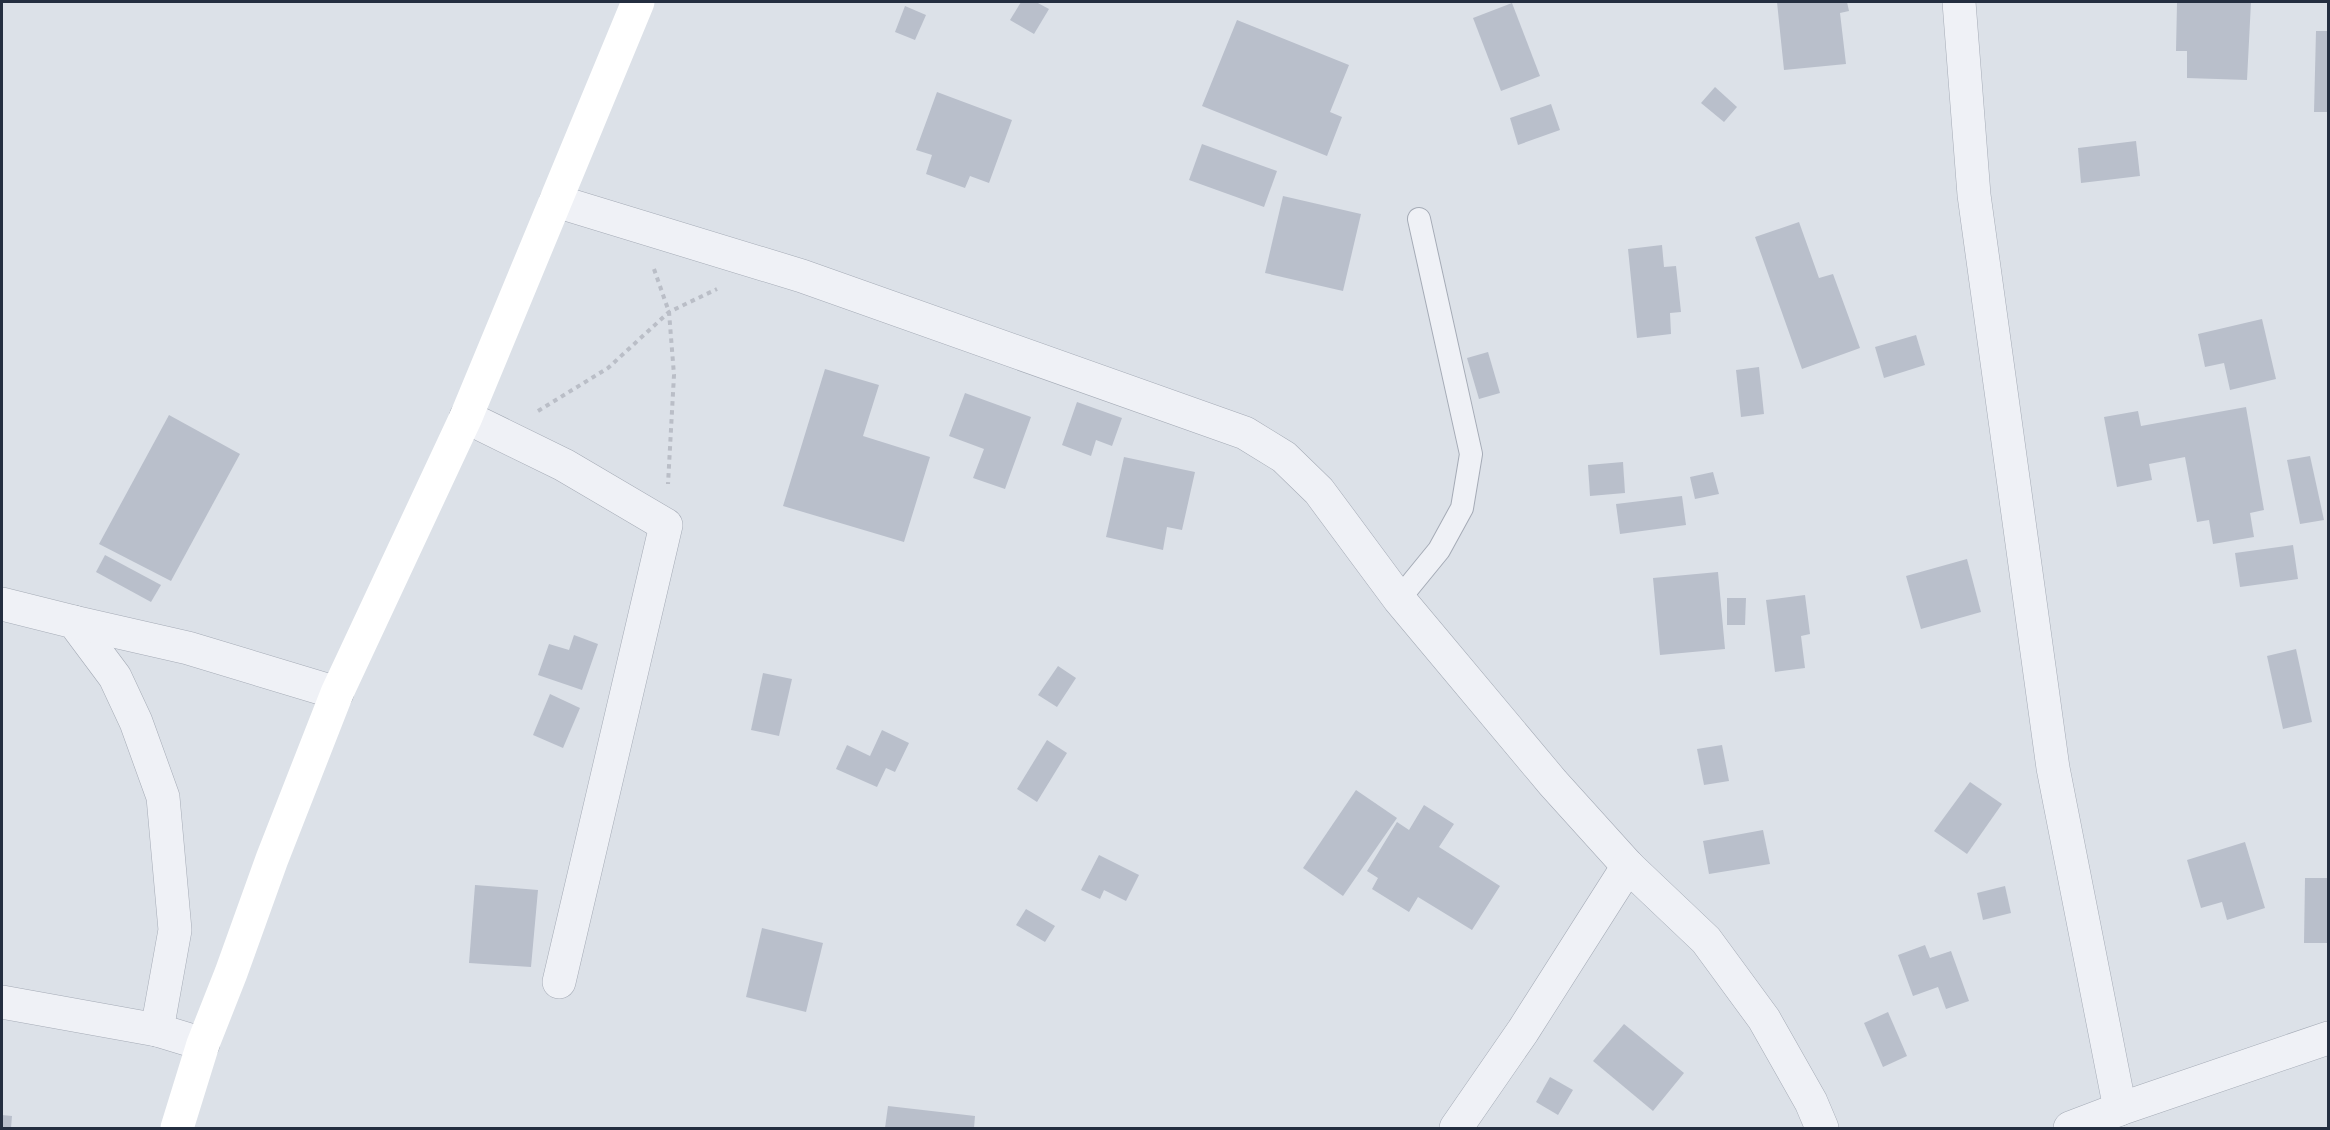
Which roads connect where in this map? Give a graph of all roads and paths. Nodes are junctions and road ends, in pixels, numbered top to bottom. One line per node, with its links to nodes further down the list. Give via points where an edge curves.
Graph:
1 (638, 2): 3 (street)
2 (1959, 2): 21 (street, via 1974,195 2053,768)
3 (556, 201): 8 (street); 11 (street, via 802,276 1245,433 1284,457 1320,491)
4 (1419, 219): 11 (lane, via 1471,454 1462,508 1439,550)
5 (650, 258): 7 (path)
6 (718, 288): 7 (path)
7 (669, 312): 9 (path, via 608,368); 10 (path, via 674,375)
8 (466, 417): 9 (street); 14 (street)
9 (502, 433): 10 (street)
10 (666, 525): 16 (street)
11 (1399, 599): 15 (street)
12 (2, 604): 13 (street)
13 (74, 622): 14 (street, via 188,648); 18 (street, via 115,677 163,796 175,930)
14 (337, 693): 20 (street)
15 (1628, 866): 23 (street); 24 (street, via 1706,940 1764,1019)
16 (559, 982)
17 (2, 1002): 18 (street)
18 (157, 1030): 20 (street)
19 (2328, 1038): 21 (street)
20 (203, 1044): 22 (street)
21 (2120, 1109): 25 (street)
22 (177, 1128)
23 (1456, 1128)
24 (1822, 1128)
25 (2070, 1128)

